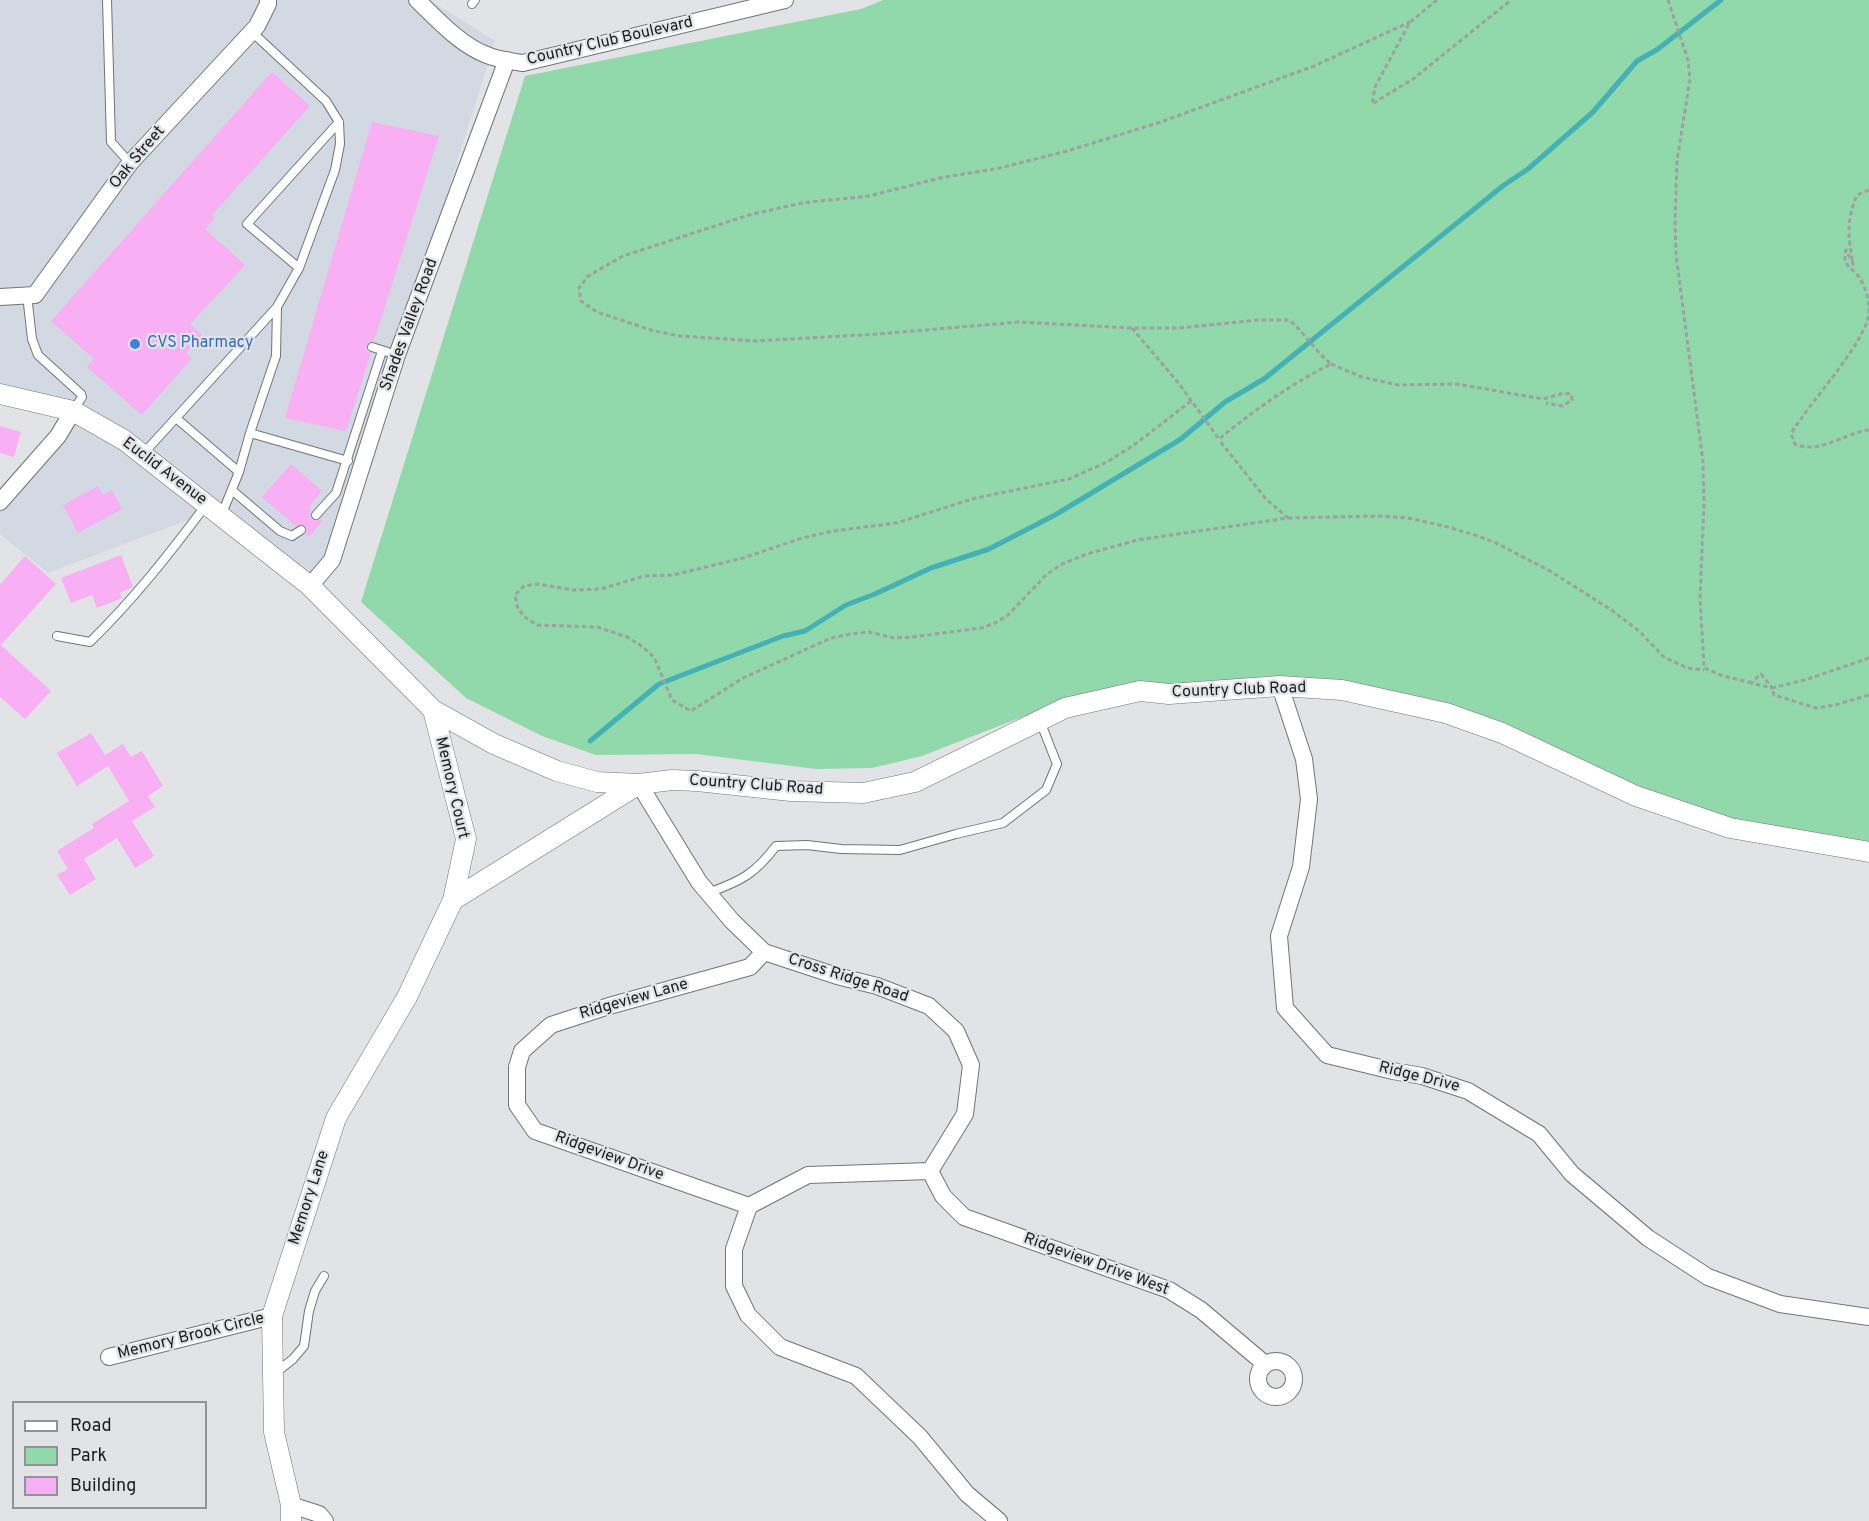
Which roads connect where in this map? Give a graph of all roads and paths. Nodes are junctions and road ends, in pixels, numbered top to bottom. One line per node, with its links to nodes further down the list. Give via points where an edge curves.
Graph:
1 (107, 0): 12 (lane, via 111,142)
2 (268, 0): 9 (street, Oak Street)
3 (417, 0): 10 (street, Country Club Boulevard, via 473,48)
4 (785, 0): 10 (street, Country Club Boulevard, via 523,63)
5 (1437, 0): 8 (path)
6 (1511, 0): 8 (path, via 1413,79 1372,104 1375,87)
7 (1668, 0): 43 (path, via 1688,60 1690,79 1677,161 1675,222 1703,462 1700,598 1704,668)
8 (1410, 22): 18 (path, via 1314,66 1161,122 1000,168 869,196 802,203 749,215 623,256 588,276 579,288 581,301 597,312 680,336 755,341 1019,321)
9 (252, 32): 11 (lane, via 326,101); 12 (street, Oak Street)
10 (507, 60): 20 (street, Shades Valley Road)
11 (339, 122): 14 (lane, via 335,170); 14 (lane, via 247,224)
12 (130, 164): 15 (street, Oak Street, via 36,295)
13 (1869, 190): 27 (path, via 1857,195 1850,210 1853,264 1846,250 1844,258 1861,279 1869,302 1869,318 1791,434 1795,444 1814,448)
14 (299, 268): 17 (lane)
15 (27, 295): 16 (street); 25 (lane, via 32,339 38,355 81,394)
16 (0, 297)
17 (277, 307): 26 (lane); 28 (lane, via 276,356)
18 (1132, 328): 21 (path, via 1289,320); 23 (path)
19 (372, 347): 20 (lane)
20 (390, 353): 31 (lane); 39 (street, Shades Valley Road, via 332,560)
21 (1331, 364): 24 (path, via 1362,378 1398,386 1457,384 1543,399 1571,394 1572,400 1562,406); 29 (path, via 1297,382)
22 (0, 394): 25 (street, Euclid Avenue)
23 (1191, 401): 29 (path); 37 (path, via 1134,445 1069,479 976,498 896,524 802,538 673,575 644,576 601,589 524,586 515,595 518,609 537,625 597,627 643,647 654,657 672,700 691,711 743,678 831,638 869,632 912,638 995,623 1007,616 1047,573 1087,554 1137,540)
24 (1546, 403)
25 (72, 411): 30 (street, Euclid Avenue); 34 (street, via 58,436)
26 (176, 418): 30 (lane); 32 (lane)
27 (1869, 430)
28 (250, 434): 31 (lane); 32 (lane)
29 (1219, 439): 37 (path, via 1266,499)
30 (143, 454): 35 (street, Euclid Avenue)
31 (348, 461): 36 (lane, via 336,493)
32 (239, 472): 33 (lane)
33 (233, 491): 35 (lane); 38 (lane, via 280,531 292,536)
34 (0, 501)
35 (214, 510): 39 (street, Euclid Avenue); 40 (lane, via 90,642)
36 (316, 514)
37 (1288, 518): 42 (path, via 1408,518 1494,542 1610,609 1664,657 1687,668)
38 (301, 530)
39 (310, 585): 47 (street, Country Club Road)
40 (57, 636)
41 (1869, 658): 45 (path)
42 (1706, 670)
43 (1753, 683): 45 (path); 45 (path, via 1761,674)
44 (1280, 686): 48 (street, Country Club Road, via 1169,694 1140,691 1065,708); 50 (street, Country Club Road, via 1342,690 1446,713 1502,733 1635,796 1720,825); 59 (street, Ridge Drive, via 1304,759 1309,799 1301,867 1279,936 1285,1008 1327,1054 1468,1091 1539,1134 1572,1174 1648,1238 1708,1276 1780,1304)
45 (1772, 688): 46 (path, via 1774,695 1816,708)
46 (1869, 695)
47 (433, 710): 49 (street, Country Club Road, via 494,744 556,771 597,782); 52 (street, Memory Court, via 466,839)
48 (1040, 721): 49 (street, Country Club Road, via 915,782 863,793 791,791 697,781); 51 (lane, via 1057,764 1046,790 1003,823 900,850 776,846 740,882)
49 (639, 784): 51 (street, Cross Ridge Road); 52 (street, Country Club Road)
50 (1869, 852)
51 (708, 893): 53 (street, Cross Ridge Road)
52 (453, 900): 58 (street, Memory Lane, via 407,997 336,1118)
53 (764, 952): 54 (street, Ridgeview Lane, via 750,967 551,1025 522,1051); 55 (street, Cross Ridge Road, via 929,1006 956,1031 971,1065 965,1114)
54 (518, 1067): 56 (street, Ridgeview Drive, via 517,1105 535,1131)
55 (930, 1171): 56 (street, via 808,1175); 61 (street, Ridgeview Drive West, via 944,1196 964,1216 1168,1290 1202,1310)
56 (749, 1206): 65 (street, via 734,1249 734,1286 748,1315 780,1347 856,1376 920,1437 968,1494)
57 (324, 1276): 62 (lane, via 309,1311 304,1346)
58 (272, 1316): 60 (street, Memory Brook Circle); 62 (street, Memory Lane)
59 (1869, 1317)
60 (110, 1357)
61 (1265, 1364)
62 (273, 1374): 63 (street, Memory Lane, via 274,1432)
63 (291, 1513): 64 (street, via 319,1514)
64 (326, 1521)
65 (999, 1521)

